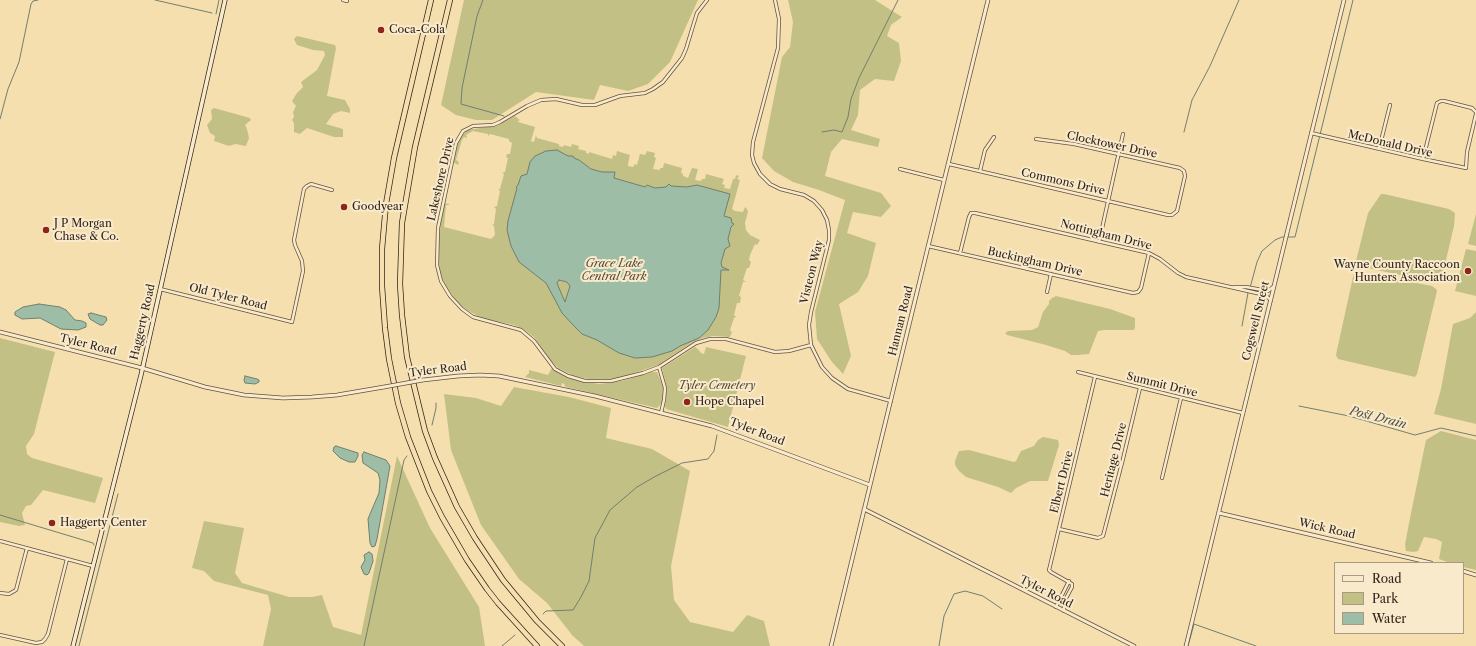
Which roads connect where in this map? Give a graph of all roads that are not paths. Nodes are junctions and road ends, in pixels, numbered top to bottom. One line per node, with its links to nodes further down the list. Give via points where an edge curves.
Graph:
1 (225, 0): 35 (main road, Haggerty Road)
2 (342, 0): 10 (street)
3 (431, 0): 67 (highway, via 394,158 386,211 382,286 388,354 408,437 442,517 487,589)
4 (450, 0): 11 (highway)
5 (453, 0): 11 (highway)
6 (707, 0): 40 (street, Lakeshore Drive, via 697,13 682,58 664,82 653,89 595,105 556,99 541,100 498,123 473,126 464,130 456,143 438,228 438,265 441,281 450,296 473,317 521,330 534,341 555,369 575,378 593,382 611,381)
7 (775, 0): 39 (street, Visteon Way, via 779,19 778,48 753,140 752,155 755,167 766,181 777,188 810,199 821,208 827,220 829,240 810,318)
8 (988, 0): 21 (street, Hannan Road)
9 (1344, 0): 14 (street, Cogswell Street)
10 (347, 1)
11 (445, 21): 68 (highway, via 412,162 402,223 400,284 407,357 425,431 457,507 503,580)
12 (1390, 105): 18 (street)
13 (1476, 112): 20 (street, McDonald Drive, via 1466,168); 20 (street, via 1472,108 1437,102)
14 (1312, 133): 18 (street, McDonald Drive); 33 (street, Cogswell Street)
15 (1123, 134): 19 (street)
16 (994, 137): 23 (street, via 985,150)
17 (1036, 139): 19 (street, Clocktower Drive)
18 (1379, 149): 20 (street, McDonald Drive)
19 (1118, 154): 26 (street); 27 (street, Clocktower Drive, via 1178,168 1184,172 1182,191)
20 (1423, 160)
21 (949, 164): 23 (street, Commons Drive); 24 (street, Hannan Road)
22 (900, 170): 24 (street)
23 (980, 171): 26 (street, Commons Drive)
24 (944, 180): 29 (street, Hannan Road)
25 (332, 190): 35 (street, Old Tyler Road, via 311,184 304,189 294,240 303,271 292,322)
26 (1107, 201): 27 (street, Commons Drive, via 1168,215); 28 (street)
27 (1174, 214)
28 (1099, 242): 30 (street, Nottingham Drive, via 971,213); 31 (street, Nottingham Drive)
29 (928, 246): 30 (street, Buckingham Drive); 46 (street, Hannan Road)
30 (960, 253): 32 (street, Buckingham Drive)
31 (1149, 253): 32 (street, Buckingham Drive, via 1138,292); 34 (street, Nottingham Drive, via 1182,275)
32 (1051, 274): 36 (street)
33 (1274, 286): 34 (street, Nottingham Drive, via 1268,291 1246,287); 37 (street, Cogswell Street)
34 (1231, 288): 37 (street, Nottingham Drive, via 1266,296)
35 (160, 289): 41 (main road, Haggerty Road)
36 (1047, 292)
37 (1271, 300): 48 (street, Cogswell Street)
38 (0, 332): 41 (street, Tyler Road)
39 (811, 345): 40 (street, Lakeshore Drive, via 781,352 726,339 710,338 696,343); 46 (street, Visteon Way, via 826,373 837,382 856,392)
40 (659, 367): 47 (street, via 665,388)
41 (142, 368): 47 (street, Tyler Road, bridge, via 213,389 260,396 298,398 454,376 499,376); 58 (main road, Haggerty Road)
42 (1078, 372): 43 (street, Summit Drive)
43 (1095, 377): 44 (street, Summit Drive); 53 (street, Elbert Drive)
44 (1140, 388): 45 (street, Summit Drive); 53 (street, Heritage Drive, via 1103,536 1098,538)
45 (1181, 398): 48 (street, Summit Drive); 49 (street)
46 (891, 401): 50 (street, Hannan Road)
47 (661, 413): 50 (street, Tyler Road, via 729,431)
48 (1244, 413): 52 (street, Cogswell Street)
49 (1162, 478)
50 (870, 485): 51 (street, Hannan Road)
51 (864, 509): 63 (street, Tyler Road); 69 (street, Hannan Road)
52 (1219, 513): 57 (street, Wick Road); 71 (street, Cogswell Street)
53 (1058, 529): 61 (street, Elbert Drive, via 1049,570)
54 (0, 541): 55 (street)
55 (27, 548): 56 (street); 62 (street, via 18,585 13,593)
56 (67, 559): 58 (street); 65 (street, via 48,634 43,641 36,643)
57 (1427, 562)
58 (93, 566): 66 (main road, Haggerty Road)
59 (1464, 571): 60 (street)
60 (1476, 575)
61 (1070, 582): 63 (street); 64 (street, via 1072,585 1064,602)
62 (0, 593)
63 (1056, 607): 64 (street, Tyler Road)
64 (1064, 611): 70 (street, Tyler Road)
65 (0, 635)
66 (73, 646)
67 (538, 646)
68 (562, 646)
69 (831, 646)
70 (1134, 646)
71 (1186, 646)

